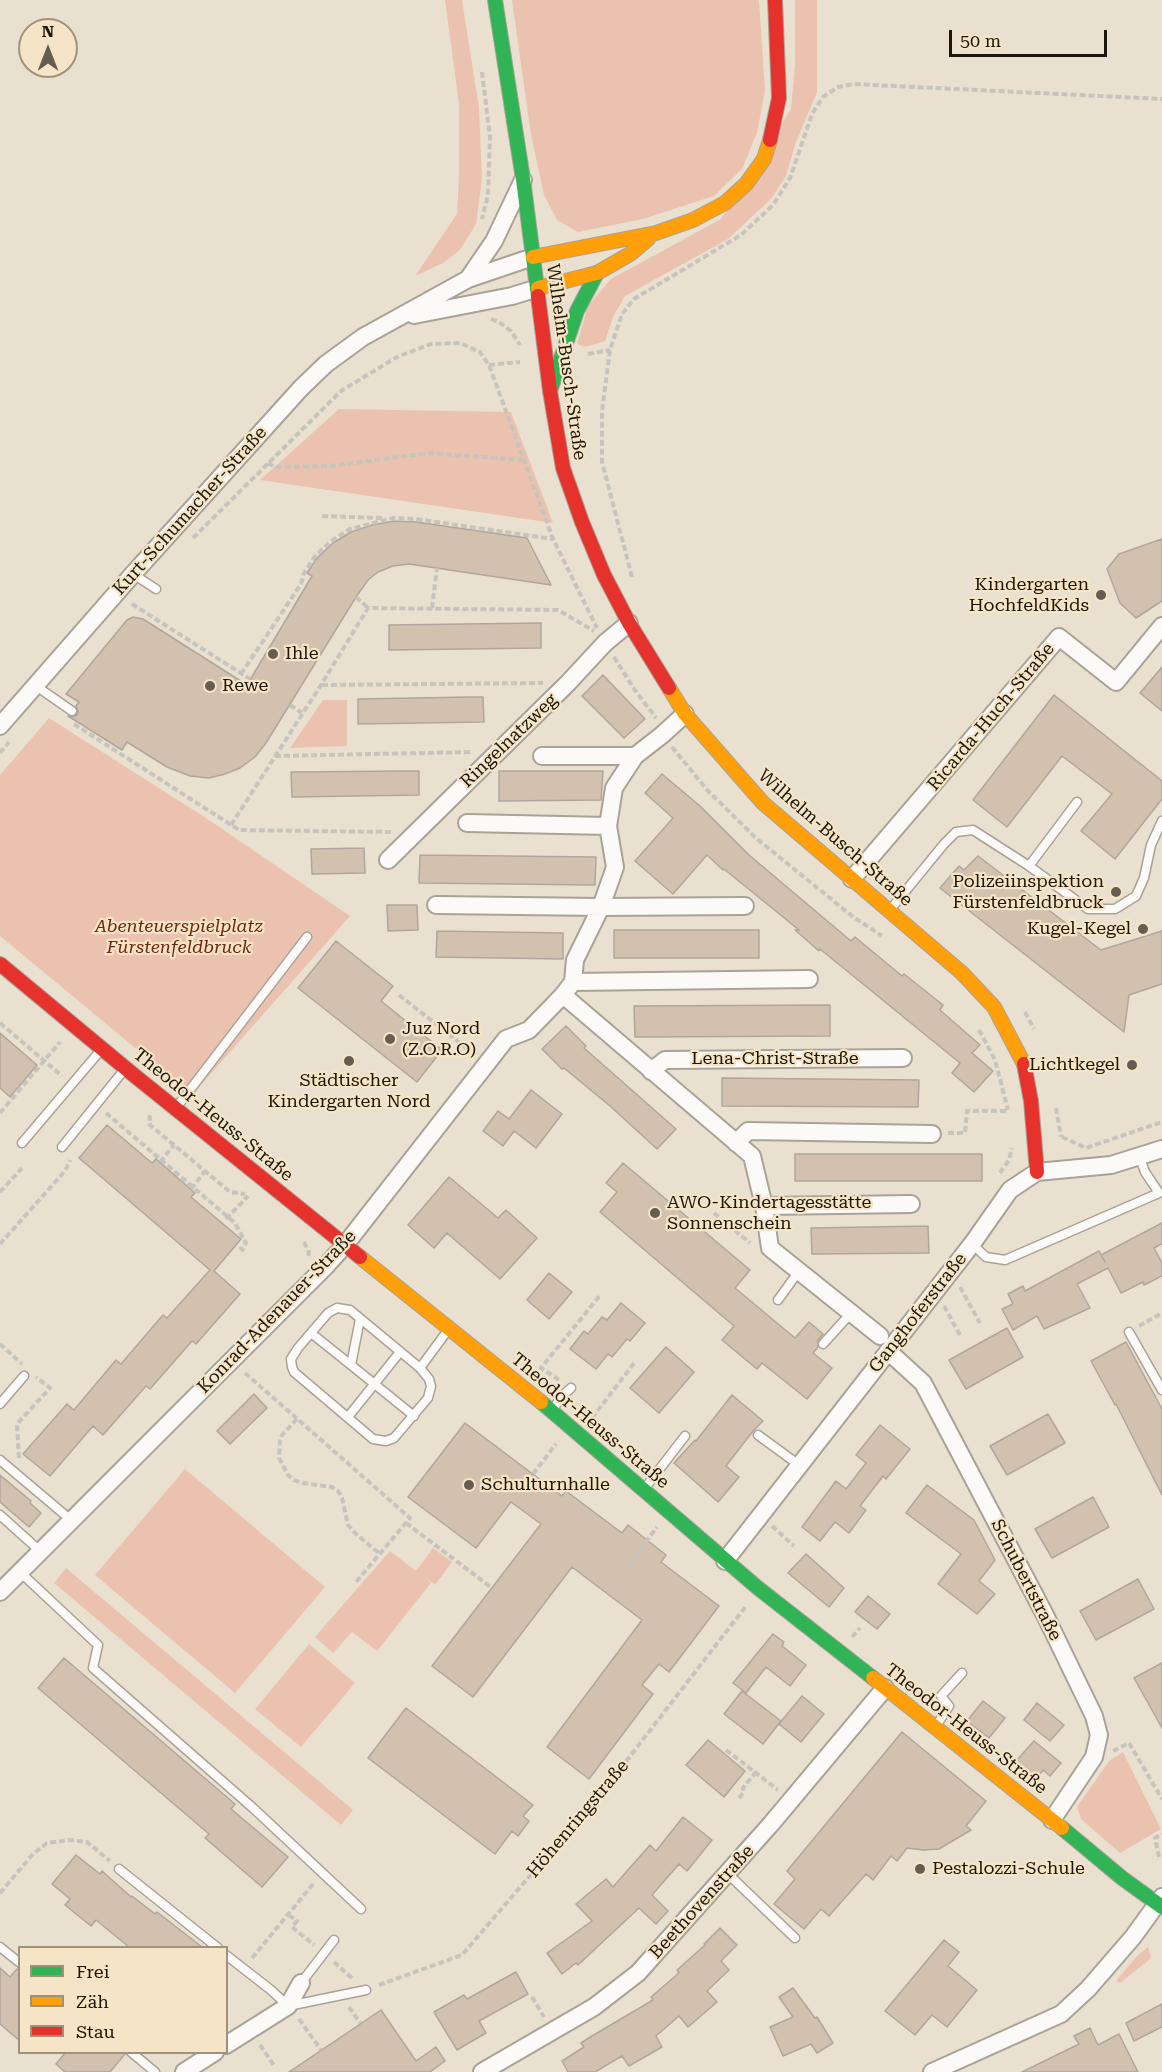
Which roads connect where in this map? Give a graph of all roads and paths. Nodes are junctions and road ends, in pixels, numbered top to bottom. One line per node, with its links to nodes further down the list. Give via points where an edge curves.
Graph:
1 (495, 0): 5 (main road, Wilhelm-Busch-Straße)
2 (775, 0): 7 (main road, via 779,98 764,159 746,184 725,203)
3 (481, 67): 6 (path, via 490,137 488,195)
4 (1162, 99): 13 (path, via 853,84 838,87 824,97 812,114 790,178 773,205 741,235 634,299 622,314)
5 (523, 179): 8 (main road, Wilhelm-Busch-Straße); 10 (street, Kurt-Schumacher-Straße, via 494,241)
6 (481, 223)
7 (656, 233): 8 (main road); 9 (main road)
8 (533, 257): 10 (street, Kurt-Schumacher-Straße); 11 (main road, Wilhelm-Busch-Straße)
9 (597, 273): 11 (main road); 17 (main road, via 578,311)
10 (468, 279): 12 (street, Kurt-Schumacher-Straße)
11 (538, 288): 12 (street, Kurt-Schumacher-Straße); 17 (main road, Wilhelm-Busch-Straße)
12 (399, 318): 25 (street, Kurt-Schumacher-Straße, via 363,337 301,388)
13 (610, 350): 14 (path); 26 (path, via 602,411 602,462)
14 (587, 354)
15 (520, 362): 16 (path)
16 (489, 365): 18 (path); 19 (path, via 480,352 460,343 431,344 397,357 341,391)
17 (550, 392): 34 (main road, Wilhelm-Busch-Straße, via 563,468 604,575)
18 (522, 460): 19 (path, via 429,453 330,466 275,467); 22 (path)
19 (268, 463): 23 (path)
20 (322, 516): 21 (path)
21 (393, 518): 22 (path); 37 (path, via 350,529 320,550)
22 (553, 539): 32 (path, via 600,634 558,610)
23 (188, 544)
24 (437, 568): 32 (path)
25 (133, 574): 27 (lane); 41 (street, Kurt-Schumacher-Straße)
26 (632, 578)
27 (148, 584): 28 (lane); 30 (path)
28 (156, 589)
29 (356, 597): 31 (path)
30 (132, 604): 33 (path); 37 (path)
31 (368, 608): 32 (path); 40 (path)
32 (432, 608)
33 (124, 612)
34 (629, 622): 36 (street, Ringelnatzweg); 45 (main road, Wilhelm-Busch-Straße)
35 (1162, 626): 63 (street, Ricarda-Huch-Straße, via 1116,682 1059,636)
36 (605, 643): 39 (street, Ringelnatzweg); 48 (path)
37 (242, 674): 38 (path)
38 (250, 680)
39 (568, 683): 40 (path); 50 (street, Ringelnatzweg)
40 (321, 685): 44 (path)
41 (36, 686): 43 (lane); 47 (street, Kurt-Schumacher-Straße)
42 (290, 705): 44 (path)
43 (72, 711)
44 (302, 713): 52 (path)
45 (685, 714): 48 (street); 63 (main road, Wilhelm-Busch-Straße, via 763,803)
46 (72, 723): 58 (path)
47 (0, 726)
48 (664, 733): 54 (street); 69 (path, via 708,791 757,839)
49 (14, 736): 51 (path)
50 (498, 751): 52 (path); 60 (street, Ringelnatzweg)
51 (0, 753)
52 (275, 756): 58 (path)
53 (542, 756): 54 (street)
54 (635, 756): 59 (street, via 614,788)
55 (1077, 802): 62 (lane)
56 (1162, 821): 62 (lane, via 1136,896 1115,909 1088,909)
57 (467, 823): 59 (street)
58 (231, 825): 60 (path, via 239,830)
59 (608, 826): 66 (street, via 615,867)
60 (416, 832): 61 (street, Ringelnatzweg)
61 (388, 860)
62 (1029, 866): 67 (lane, via 973,830 956,832)
63 (852, 879): 67 (main road, Wilhelm-Busch-Straße)
64 (436, 905): 66 (street)
65 (745, 906): 66 (street)
66 (601, 907): 72 (street, via 575,960)
67 (890, 910): 99 (main road, Wilhelm-Busch-Straße, via 962,973 994,1007 1026,1069)
68 (307, 937): 90 (lane)
69 (885, 939)
70 (0, 964): 76 (main road, Theodor-Heuss-Straße)
71 (810, 979): 72 (street)
72 (568, 989): 84 (street, Konrad-Adenauer-Straße, via 529,1030 506,1039); 87 (street)
73 (399, 995): 84 (path)
74 (1024, 1012): 79 (path)
75 (0, 1023): 83 (path)
76 (74, 1025): 80 (path); 81 (main road, Theodor-Heuss-Straße)
77 (979, 1030): 92 (path, via 995,1060)
78 (51, 1035): 80 (path)
79 (1038, 1039)
80 (60, 1042): 83 (path); 85 (path)
81 (102, 1048): 85 (lane); 86 (main road, Theodor-Heuss-Straße)
82 (903, 1058): 87 (street, Lena-Christ-Straße, via 665,1060)
83 (44, 1061): 88 (path); 93 (path)
84 (486, 1064): 124 (street, Konrad-Adenauer-Straße)
85 (88, 1065): 88 (lane)
86 (126, 1068): 90 (main road, Theodor-Heuss-Straße); 103 (lane)
87 (651, 1071): 101 (street)
88 (72, 1084): 100 (lane)
89 (1056, 1105): 98 (path)
90 (176, 1108): 124 (main road, Theodor-Heuss-Straße)
91 (142, 1111): 102 (path, via 150,1117 149,1124)
92 (1008, 1111): 94 (path); 97 (path, via 967,1111 965,1132)
93 (0, 1113)
94 (1009, 1117)
95 (99, 1122): 107 (path, via 106,1113)
96 (1162, 1122): 98 (path, via 1086,1148)
97 (932, 1134): 101 (street, via 748,1131)
98 (1061, 1137): 99 (path)
99 (1034, 1138): 108 (path, via 1014,1141); 111 (main road, Wilhelm-Busch-Straße)
100 (22, 1143)
101 (736, 1143): 118 (street, via 752,1156)
102 (174, 1145): 107 (path); 110 (path)
103 (62, 1147)
104 (1162, 1149): 106 (street, Ganghoferstraße)
105 (72, 1155): 122 (path, via 64,1171)
106 (1140, 1158): 111 (street, Ganghoferstraße, via 1111,1165); 114 (lane)
107 (161, 1161): 112 (path)
108 (1009, 1161)
109 (22, 1168): 113 (path)
110 (205, 1171): 112 (path); 115 (path, via 230,1192)
111 (1037, 1172): 123 (street, Ganghoferstraße, via 1010,1190)
112 (192, 1188): 120 (path)
113 (0, 1192)
114 (1160, 1193): 123 (lane, via 1005,1260 986,1257)
115 (248, 1196): 116 (path); 120 (path)
116 (257, 1203)
117 (911, 1204): 118 (street)
118 (764, 1206): 125 (street)
119 (714, 1213): 125 (path, via 756,1249)
120 (227, 1218): 126 (path, via 235,1223 246,1243 241,1248)
121 (301, 1238): 127 (path, via 309,1252)
122 (0, 1244)
123 (972, 1244): 128 (street, Ganghoferstraße)
124 (345, 1245): 137 (main road, Theodor-Heuss-Straße); 170 (street, Konrad-Adenauer-Straße)
125 (770, 1248): 129 (street)
126 (244, 1251)
127 (307, 1263)
128 (951, 1270): 130 (street, Ganghoferstraße); 136 (path)
129 (799, 1272): 132 (lane); 133 (street)
130 (935, 1289): 141 (path); 144 (street, Ganghoferstraße)
131 (601, 1294): 152 (path, via 542,1368)
132 (778, 1300)
133 (851, 1313): 140 (street); 143 (lane)
134 (1162, 1313): 138 (path)
135 (360, 1319): 139 (lane, via 350,1310 338,1308 328,1313); 145 (lane); 147 (lane)
136 (980, 1323)
137 (450, 1329): 148 (lane); 155 (main road, Theodor-Heuss-Straße)
138 (1129, 1332): 153 (lane)
139 (311, 1333): 147 (lane); 157 (lane, via 291,1359 294,1372)
140 (879, 1336)
141 (961, 1337)
142 (0, 1344): 149 (path)
143 (823, 1344)
144 (888, 1351): 165 (street, Ganghoferstraße); 192 (street, Schubertstraße, via 923,1383 1094,1716 1099,1735 1094,1757)
145 (400, 1352): 148 (lane); 151 (lane)
146 (635, 1362): 159 (path)
147 (351, 1365): 151 (lane)
148 (420, 1368): 156 (lane, via 429,1379 430,1393)
149 (27, 1372): 154 (lane); 164 (path, via 50,1388 17,1424 19,1459)
150 (244, 1372): 158 (path)
151 (375, 1385): 156 (lane); 157 (lane)
152 (571, 1388): 155 (lane)
153 (1162, 1390)
154 (0, 1404)
155 (552, 1412): 160 (main road, Theodor-Heuss-Straße)
156 (414, 1416): 157 (lane, via 386,1442 373,1439)
157 (348, 1417)
158 (297, 1419): 172 (path, via 410,1518); 175 (path, via 280,1442 279,1458 288,1475 303,1483 338,1491 348,1525)
159 (590, 1421)
160 (569, 1426): 166 (path); 167 (main road, Theodor-Heuss-Straße)
161 (758, 1435): 165 (lane)
162 (685, 1436): 167 (lane)
163 (0, 1460): 170 (lane)
164 (26, 1465)
165 (799, 1465): 169 (street, Ganghoferstraße)
166 (533, 1474)
167 (644, 1489): 176 (main road, Theodor-Heuss-Straße)
168 (0, 1515): 174 (lane)
169 (760, 1515): 173 (path); 176 (street, Ganghoferstraße)
170 (71, 1520): 174 (street, Konrad-Adenauer-Straße)
171 (661, 1521): 177 (path)
172 (406, 1523): 175 (path); 180 (path)
173 (794, 1546)
174 (40, 1551): 178 (street, Konrad-Adenauer-Straße)
175 (380, 1554): 179 (path)
176 (725, 1561): 184 (main road, Theodor-Heuss-Straße)
177 (629, 1564)
178 (20, 1572): 181 (street, Konrad-Adenauer-Straße); 196 (lane, via 98,1645 93,1668)
179 (356, 1582)
180 (492, 1588)
181 (0, 1592)
182 (752, 1598): 209 (path, Höhenringstraße, via 611,1782 462,1955)
183 (962, 1673): 185 (lane, via 941,1696 949,1706)
184 (885, 1688): 185 (main road, Theodor-Heuss-Straße); 197 (street, Beethovenstraße)
185 (936, 1727): 192 (main road, Theodor-Heuss-Straße)
186 (726, 1750): 188 (path)
187 (1113, 1751): 191 (path, via 1129,1743)
188 (756, 1772): 189 (path); 190 (path)
189 (783, 1794)
190 (739, 1798)
191 (1162, 1799)
192 (1052, 1820): 199 (main road, Theodor-Heuss-Straße, via 1122,1878)
193 (1162, 1834): 194 (path, via 1155,1838)
194 (1159, 1857)
195 (119, 1869): 198 (path, via 87,1842 46,1843); 203 (lane)
196 (322, 1873): 200 (lane); 207 (path)
197 (728, 1874): 201 (lane); 221 (street, Beethovenstraße, via 631,1979 594,2007)
198 (0, 1893)
199 (1161, 1903): 222 (street, via 1088,1989 1061,2014)
200 (361, 1909)
201 (795, 1938)
202 (334, 1940): 208 (lane)
203 (217, 1946)
204 (0, 1947): 206 (lane)
205 (228, 1956): 207 (lane)
206 (18, 1961)
207 (243, 1968): 211 (lane)
208 (301, 1983): 211 (street)
209 (366, 1990): 211 (lane)
210 (345, 2001): 212 (path)
211 (293, 2012): 214 (street); 215 (path)
212 (360, 2023)
213 (256, 2039): 218 (path)
214 (228, 2044)
215 (321, 2050)
216 (133, 2054): 219 (lane)
217 (212, 2054): 220 (street)
218 (275, 2067)
219 (155, 2072)
220 (184, 2072)
221 (482, 2072)
222 (933, 2072)

